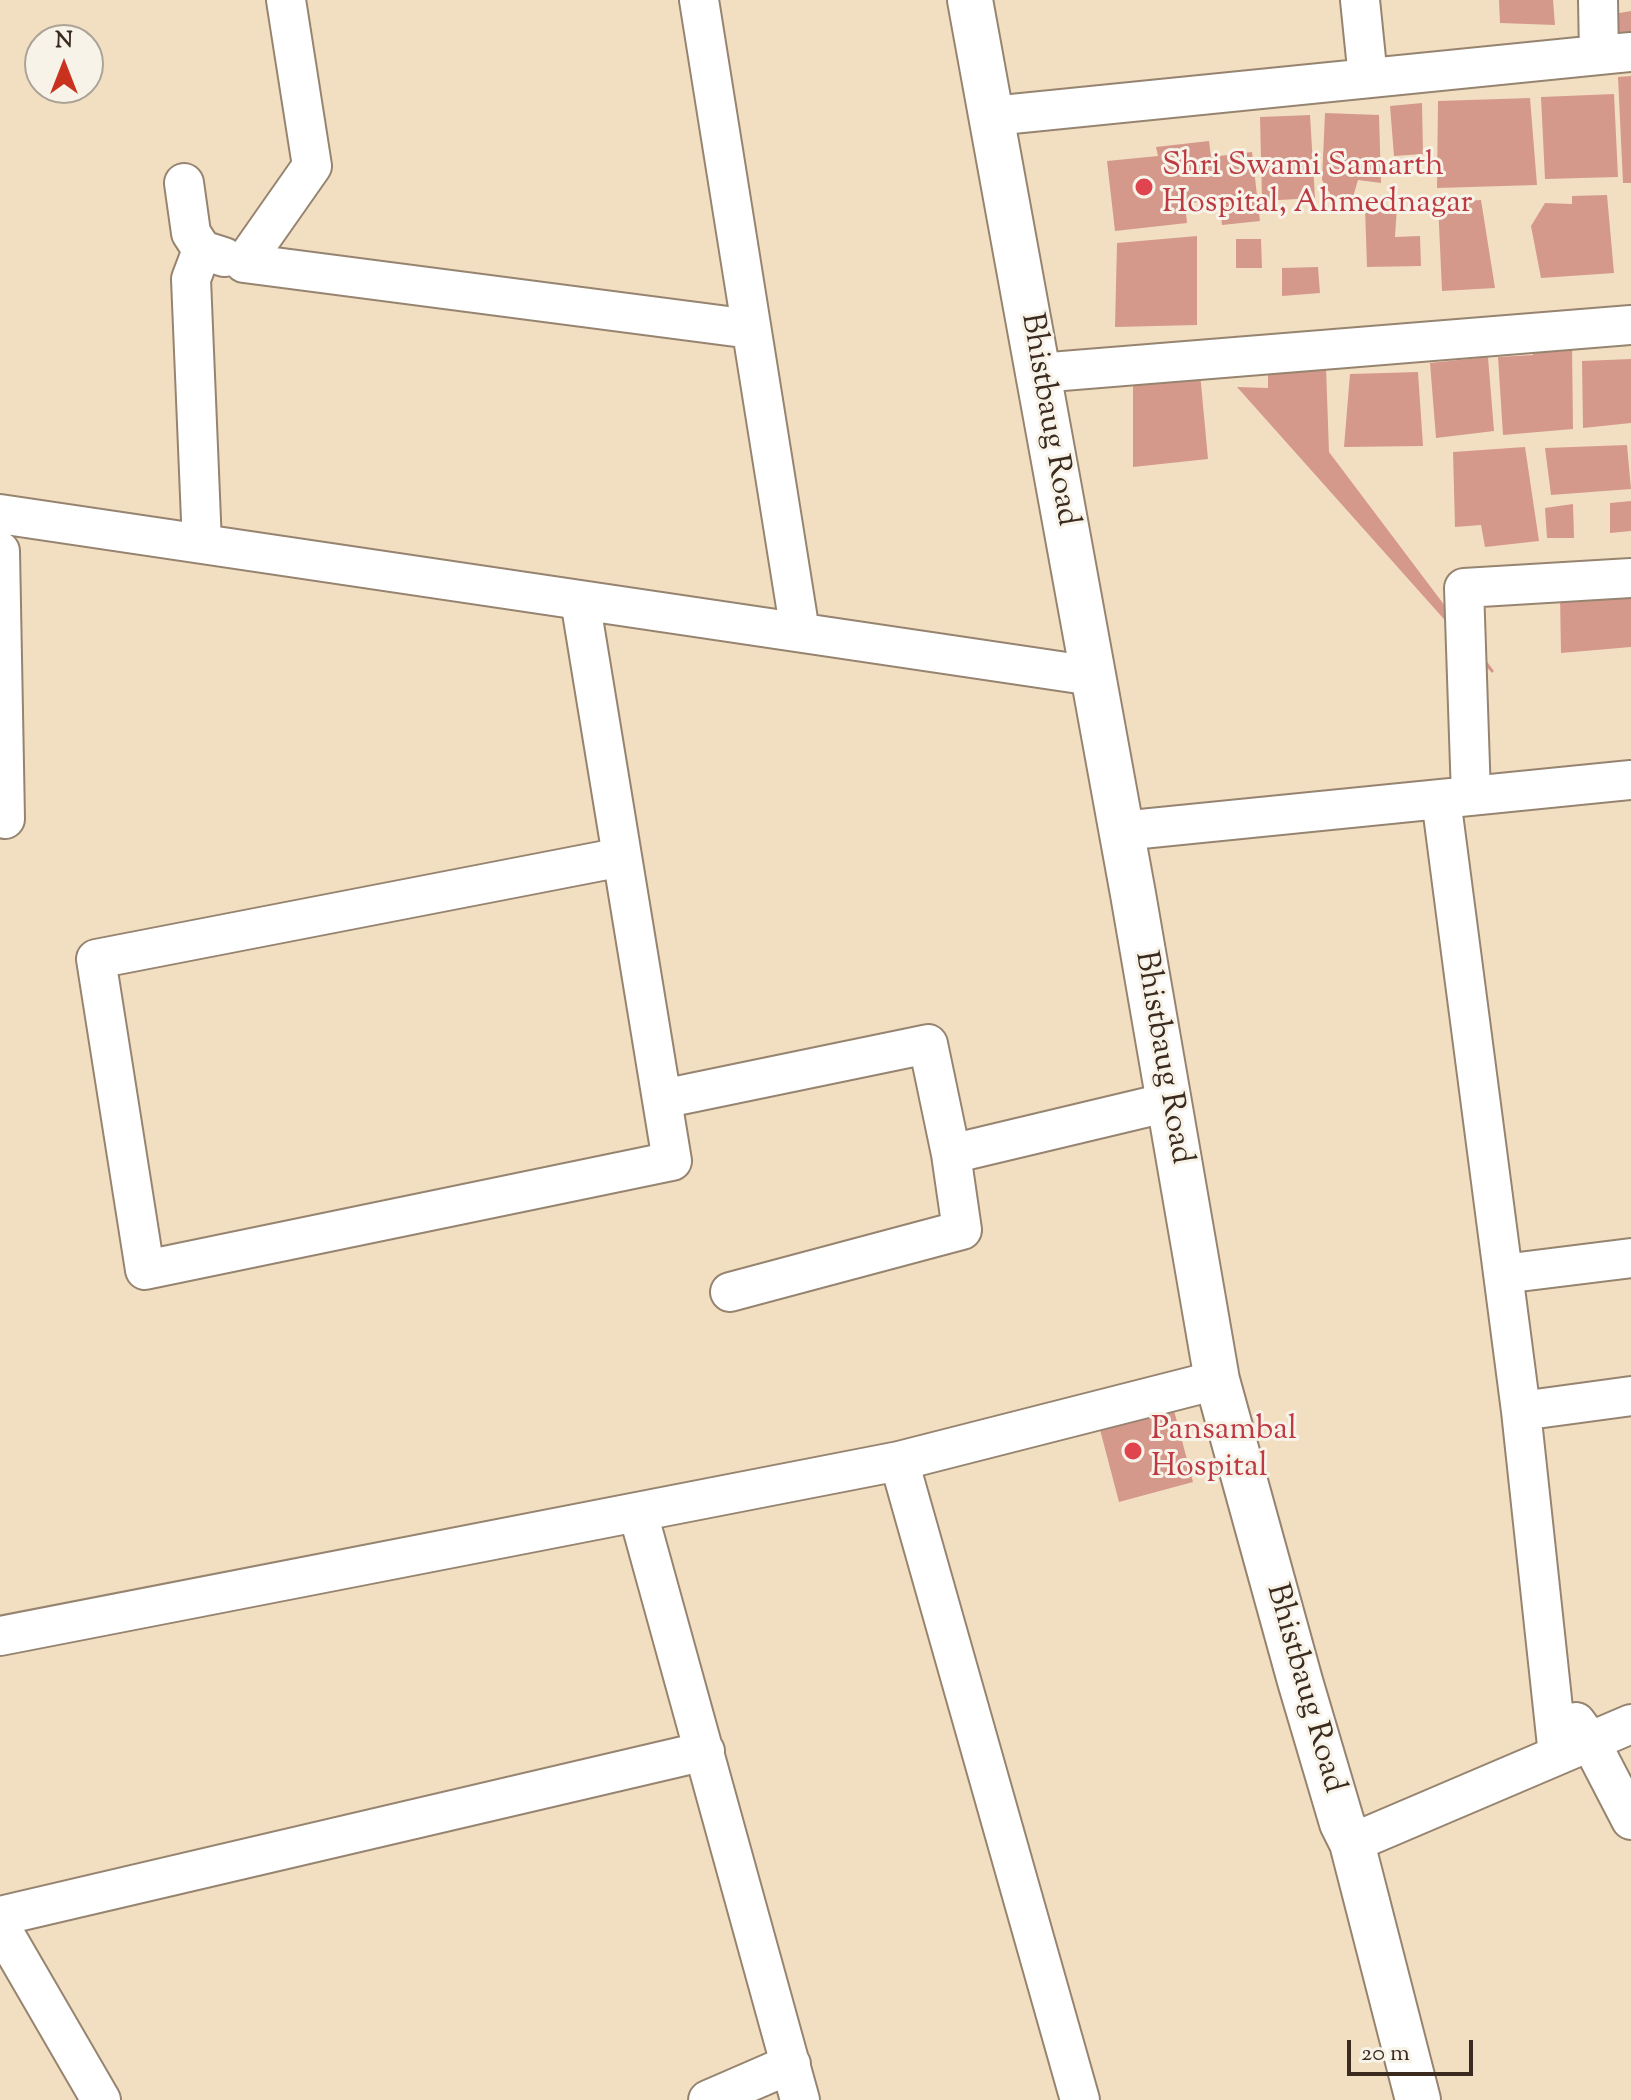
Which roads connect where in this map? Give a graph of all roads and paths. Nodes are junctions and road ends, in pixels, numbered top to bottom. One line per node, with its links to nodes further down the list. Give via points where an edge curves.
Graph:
1 (286, 0): 11 (street, via 312,166)
2 (699, 0): 13 (street)
3 (970, 0): 8 (street, Bhistbaug Road)
4 (1360, 0): 7 (street)
5 (1598, 0): 6 (street)
6 (1615, 54): 7 (street)
7 (1368, 78): 8 (street)
8 (992, 116): 14 (street, Bhistbaug Road)
9 (184, 183): 10 (street, via 191,233)
10 (202, 250): 11 (street); 16 (street, via 191,279)
11 (244, 263): 13 (street)
12 (1631, 325): 14 (street)
13 (751, 329): 20 (street)
14 (1038, 373): 21 (street, Bhistbaug Road)
15 (0, 514): 16 (street)
16 (202, 544): 19 (street)
17 (0, 551): 24 (street)
18 (1631, 578): 23 (street, via 1464,588)
19 (580, 600): 20 (street); 26 (street)
20 (800, 632): 21 (street)
21 (1093, 676): 25 (street, Bhistbaug Road)
22 (1631, 780): 23 (street)
23 (1456, 797): 25 (street); 31 (street)
24 (5, 819)
25 (1121, 831): 28 (street, Bhistbaug Road)
26 (622, 857): 27 (street); 27 (street, via 96,959 145,1270 672,1161)
27 (662, 1099): 29 (street, via 928,1044)
28 (1169, 1102): 29 (street); 33 (street, Bhistbaug Road)
29 (951, 1154): 32 (street, via 962,1230)
30 (1631, 1258): 31 (street)
31 (1503, 1274): 35 (street)
32 (730, 1292)
33 (1217, 1380): 36 (street); 43 (street, Bhistbaug Road, via 1308,1710)
34 (1631, 1396): 35 (street)
35 (1521, 1411): 40 (street, via 1551,1688)
36 (899, 1461): 37 (street); 50 (street)
37 (638, 1513): 38 (street); 41 (street)
38 (0, 1636)
39 (1631, 1724): 40 (street)
40 (1574, 1748): 42 (street); 43 (street)
41 (705, 1751): 44 (street); 46 (street)
42 (1631, 1820)
43 (1352, 1843): 47 (street, Bhistbaug Road)
44 (0, 1916)
45 (0, 1926): 48 (street)
46 (796, 2082): 49 (street)
47 (1408, 2096)
48 (101, 2100)
49 (708, 2100)
50 (1080, 2100)

